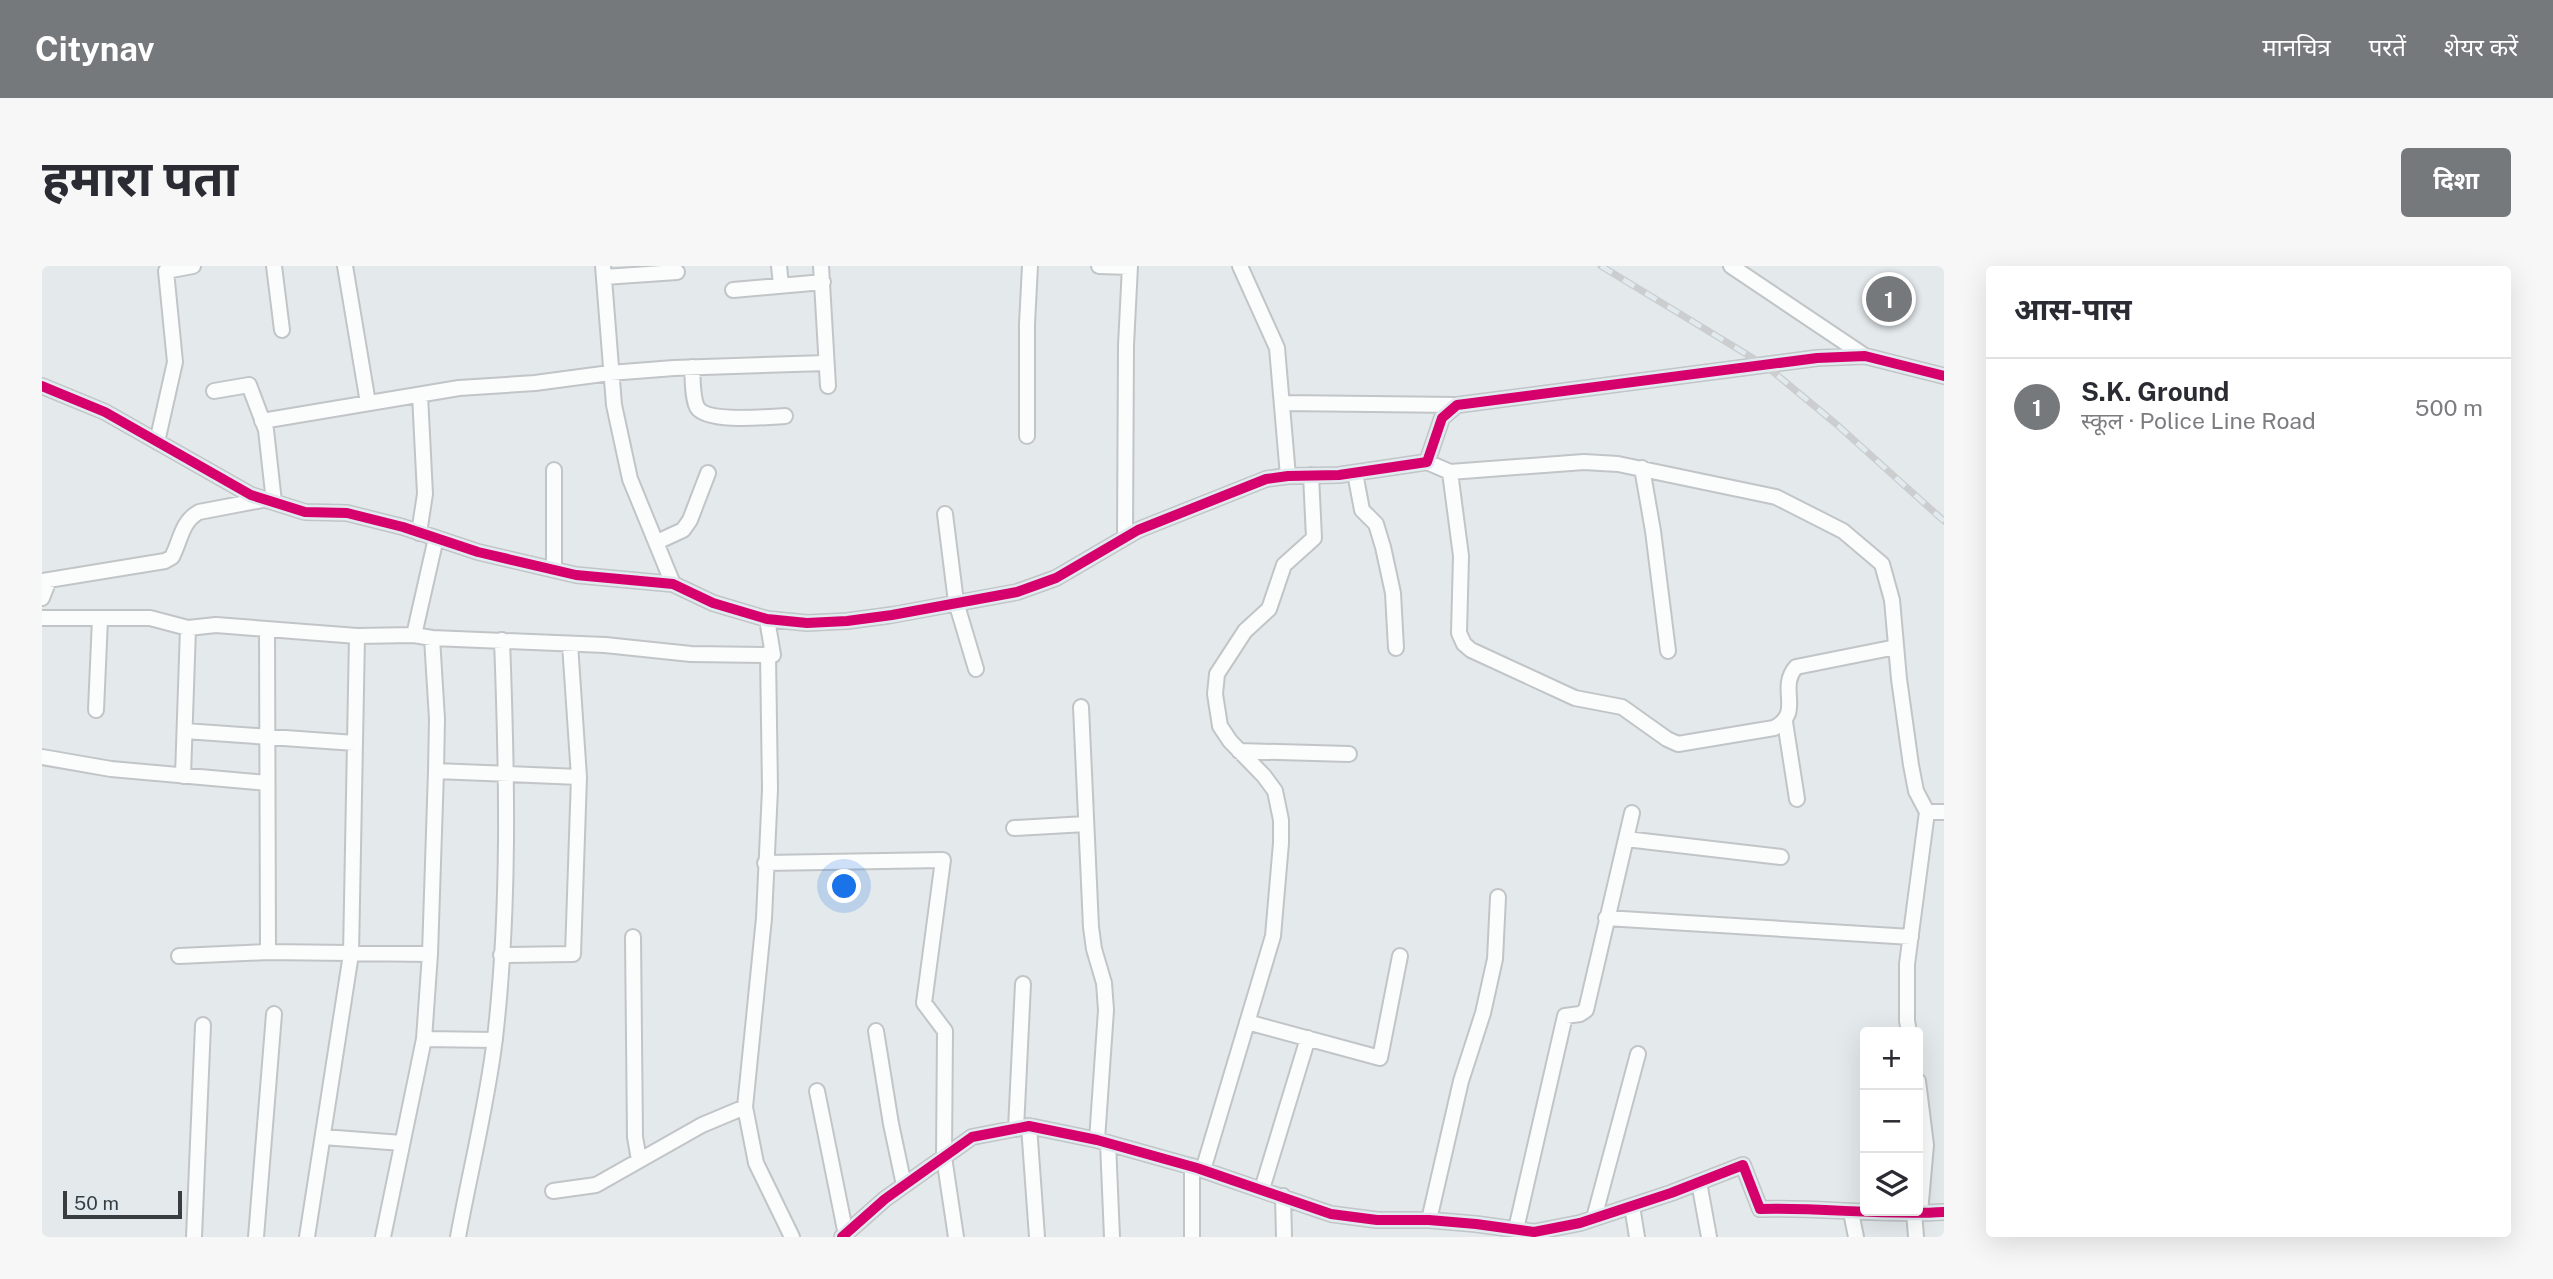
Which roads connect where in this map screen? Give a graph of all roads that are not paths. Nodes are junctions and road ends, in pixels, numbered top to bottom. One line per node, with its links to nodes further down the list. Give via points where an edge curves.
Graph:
1 (193, 266): 32 (street, via 166,271 175,362)
2 (274, 266): 16 (street)
3 (345, 266): 26 (street)
4 (779, 266): 14 (street)
5 (821, 266): 13 (street)
6 (1030, 266): 31 (street)
7 (1099, 266): 10 (street)
8 (1240, 266): 27 (street, via 1277,348)
9 (1731, 266): 17 (street)
10 (1130, 267): 44 (street)
11 (604, 272): 12 (street); 20 (street)
12 (677, 272)
13 (823, 282): 14 (street); 18 (street)
14 (781, 285): 15 (street)
15 (733, 290)
16 (282, 330)
17 (1865, 356): 21 (street); 28 (street, via 1817,358)
18 (826, 363): 19 (street); 23 (street)
19 (692, 368): 20 (street); 29 (street, via 696,405 701,411 735,418)
20 (610, 373): 25 (street); 46 (street, via 630,479)
21 (1944, 376)
22 (42, 386): 32 (street, via 105,412)
23 (828, 386)
24 (214, 391): 30 (street, via 249,385)
25 (420, 395): 26 (street); 43 (street, via 425,494)
26 (368, 403): 30 (street)
27 (1284, 403): 28 (street); 40 (street)
28 (1457, 405): 33 (street, via 1441,418)
29 (785, 416)
30 (262, 421): 41 (street)
31 (1027, 436)
32 (157, 442): 41 (street)
33 (1427, 462): 36 (street); 38 (street)
34 (1642, 468): 36 (street, via 1584,463); 63 (street, via 1776,497 1843,531 1882,564 1892,600); 64 (street)
35 (554, 470): 47 (street)
36 (1450, 472): 69 (street, via 1461,556 1459,633 1471,650 1575,698 1622,707 1678,744 1774,728)
37 (708, 473): 46 (street, via 683,530)
38 (1355, 473): 39 (street); 62 (street, via 1362,510 1376,524 1394,593)
39 (1311, 475): 40 (street); 73 (street, via 1314,538 1284,565 1269,609 1245,631 1217,674 1220,726)
40 (1288, 476): 44 (street, via 1266,479)
41 (269, 501): 43 (street, via 305,512 347,513); 48 (street, via 193,516 187,520 172,558 165,561)
42 (945, 514): 51 (street)
43 (419, 533): 45 (street)
44 (1125, 537): 51 (street, via 1056,578 1017,592)
45 (436, 538): 47 (street); 57 (street)
46 (657, 542): 49 (street)
47 (554, 569): 49 (street)
48 (46, 580): 50 (street)
49 (673, 584): 54 (street, via 713,603)
50 (42, 598)
51 (956, 603): 54 (street, via 847,621); 66 (street)
52 (42, 618): 53 (street)
53 (100, 619): 55 (street, via 150,618); 68 (street)
54 (766, 619): 65 (street, via 773,655)
55 (188, 628): 56 (street); 70 (street)
56 (267, 629): 58 (street); 71 (street)
57 (414, 635): 58 (street); 59 (street)
58 (357, 636): 72 (street)
59 (432, 638): 60 (street); 76 (street)
60 (502, 640): 61 (street); 77 (street)
61 (570, 643): 65 (street, via 691,654); 79 (street)
62 (1396, 648)
63 (1896, 648): 69 (street, via 1796,667 1789,675); 82 (street, via 1916,792)
64 (1668, 651)
65 (768, 655): 89 (street, via 770,789)
66 (976, 669)
67 (1081, 707): 85 (street)
68 (96, 710)
69 (1785, 722): 81 (street)
70 (185, 731): 71 (street); 78 (street)
71 (267, 737): 72 (street); 80 (street)
72 (355, 743): 95 (street)
73 (1239, 751): 74 (street); 102 (street, via 1275,792 1281,820 1273,936)
74 (1349, 754)
75 (42, 757): 78 (street)
76 (436, 771): 77 (street); 96 (street)
77 (508, 774): 79 (street); 97 (street)
78 (183, 776): 80 (street)
79 (579, 777): 97 (street, via 573,954)
80 (267, 783): 94 (street)
81 (1797, 799)
82 (1927, 812): 83 (street); 93 (street)
83 (1944, 812)
84 (1632, 813): 87 (street)
85 (1086, 824): 86 (street); 115 (street, via 1091,927 1104,983)
86 (1014, 828)
87 (1626, 839): 88 (street); 91 (street)
88 (1782, 857)
89 (765, 863): 112 (street); 117 (street, via 943,860 924,1003 945,1031)
90 (1499, 897): 134 (street, via 1492,972)
91 (1606, 918): 93 (street); 136 (street, via 1586,1010 1565,1016)
92 (633, 937): 118 (street)
93 (1911, 937): 104 (street)
94 (268, 952): 95 (street); 98 (street)
95 (351, 954): 96 (street); 114 (street)
96 (430, 954): 107 (street)
97 (501, 955): 108 (street)
98 (179, 956)
99 (1401, 957): 106 (street, via 1380,1058)
100 (1023, 984): 113 (street)
101 (274, 1014): 140 (street)
102 (1247, 1022): 106 (street); 120 (street)
103 (203, 1026): 139 (street)
104 (1908, 1027)
105 (876, 1031): 122 (street)
106 (1308, 1038): 123 (street)
107 (424, 1039): 108 (street); 116 (street)
108 (495, 1040): 143 (street)
109 (1638, 1054): 132 (street)
110 (1919, 1090): 119 (street, via 1926,1145)
111 (817, 1091): 138 (street)
112 (745, 1107): 118 (street); 144 (street, via 756,1163)
113 (1023, 1127): 115 (street); 117 (street, via 972,1137); 147 (street)
114 (323, 1137): 116 (street); 141 (street)
115 (1102, 1141): 120 (street); 148 (street)
116 (402, 1143): 142 (street)
117 (944, 1157): 122 (street); 146 (street)
118 (639, 1160): 124 (street, via 596,1185)
119 (1923, 1167)
120 (1198, 1168): 123 (street); 149 (street)
121 (1699, 1182): 126 (street); 127 (street, via 1743,1166 1760,1209); 153 (street)
122 (904, 1185): 135 (street)
123 (1262, 1189): 125 (street)
124 (553, 1191)
125 (1283, 1196): 133 (street, via 1331,1214); 150 (street)
126 (1632, 1206): 132 (street); 152 (street)
127 (1851, 1212): 128 (street); 154 (street)
128 (1860, 1212)
129 (1923, 1212): 130 (street)
130 (1944, 1212)
131 (1917, 1216): 155 (street)
132 (1594, 1218): 137 (street)
133 (1377, 1220): 134 (street); 151 (street)
134 (1429, 1220): 136 (street)
135 (860, 1222): 138 (street); 145 (street)
136 (1516, 1229): 137 (street)
137 (1535, 1234)
138 (844, 1236)
139 (194, 1237)
140 (256, 1237)
141 (307, 1237)
142 (383, 1237)
143 (458, 1237)
144 (792, 1237)
145 (863, 1237)
146 (956, 1237)
147 (1037, 1237)
148 (1112, 1237)
149 (1192, 1237)
150 (1284, 1237)
151 (1377, 1237)
152 (1637, 1237)
153 (1709, 1237)
154 (1856, 1237)
155 (1916, 1237)

